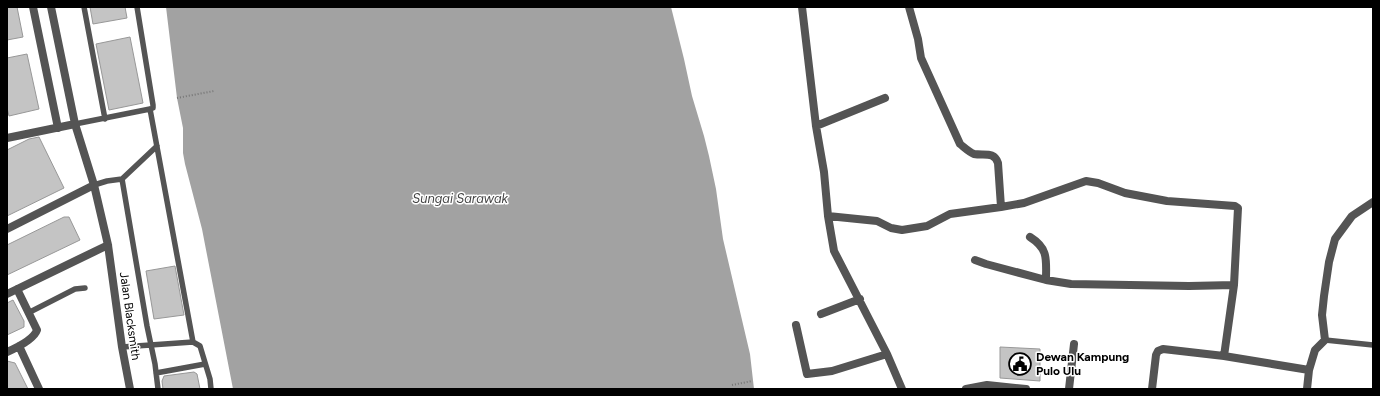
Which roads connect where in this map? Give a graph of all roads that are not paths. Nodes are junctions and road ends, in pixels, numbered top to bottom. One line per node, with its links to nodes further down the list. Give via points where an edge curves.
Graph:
1 (34, 7): 12 (street)
2 (51, 7): 10 (street, Jalan Blacksmith)
3 (84, 7): 9 (lane)
4 (137, 7): 8 (lane, via 153,105)
5 (802, 7): 11 (street)
6 (909, 7): 18 (street, via 921,58 960,144 975,154 992,155 998,162)
7 (885, 98): 11 (street)
8 (150, 109): 9 (lane); 14 (lane)
9 (105, 119): 10 (lane)
10 (75, 124): 12 (street); 16 (street, Jalan Blacksmith)
11 (816, 126): 19 (street)
12 (58, 128): 13 (street)
13 (7, 138)
14 (157, 146): 15 (lane); 34 (lane)
15 (122, 179): 16 (lane); 36 (lane)
16 (94, 185): 20 (street); 22 (street, Jalan Blacksmith)
17 (1373, 202): 33 (street, via 1352,216 1335,239 1329,262 1322,315)
18 (1001, 207): 19 (street, via 950,214 927,226 902,230 876,221); 25 (street, via 1024,203 1086,181 1124,193 1167,201 1235,206 1239,213)
19 (828, 216): 29 (street, via 834,251)
20 (7, 229)
21 (1030, 237): 24 (street, via 1043,247)
22 (108, 245): 27 (street); 39 (street, Jalan Blacksmith)
23 (975, 260): 24 (street)
24 (1046, 280): 25 (street, via 1071,284)
25 (1234, 285): 42 (street)
26 (85, 288): 30 (lane, via 75,289)
27 (17, 289): 28 (street); 30 (street)
28 (7, 294)
29 (860, 299): 31 (street); 41 (street)
30 (28, 313): 38 (street, via 37,330 36,334)
31 (821, 314)
32 (796, 324): 41 (street, via 807,374 832,370)
33 (1325, 340): 37 (lane); 44 (street, via 1315,350)
34 (193, 342): 36 (lane); 43 (lane, via 200,346)
35 (1074, 344): 53 (street)
36 (152, 345): 39 (lane); 45 (lane)
37 (1373, 345)
38 (19, 346): 40 (street); 46 (street)
39 (122, 347): 47 (street, Jalan Blacksmith)
40 (7, 352)
41 (887, 354): 50 (street)
42 (1224, 356): 44 (street); 54 (street, via 1158,351)
43 (205, 364): 45 (lane); 49 (lane)
44 (1309, 370): 55 (street)
45 (156, 373): 48 (lane)
46 (39, 389)
47 (130, 389)
48 (158, 389)
49 (211, 389)
50 (902, 389)
51 (966, 389): 52 (street, via 987,386)
52 (1022, 389)
53 (1069, 389)
54 (1152, 389)
55 (1307, 389)

